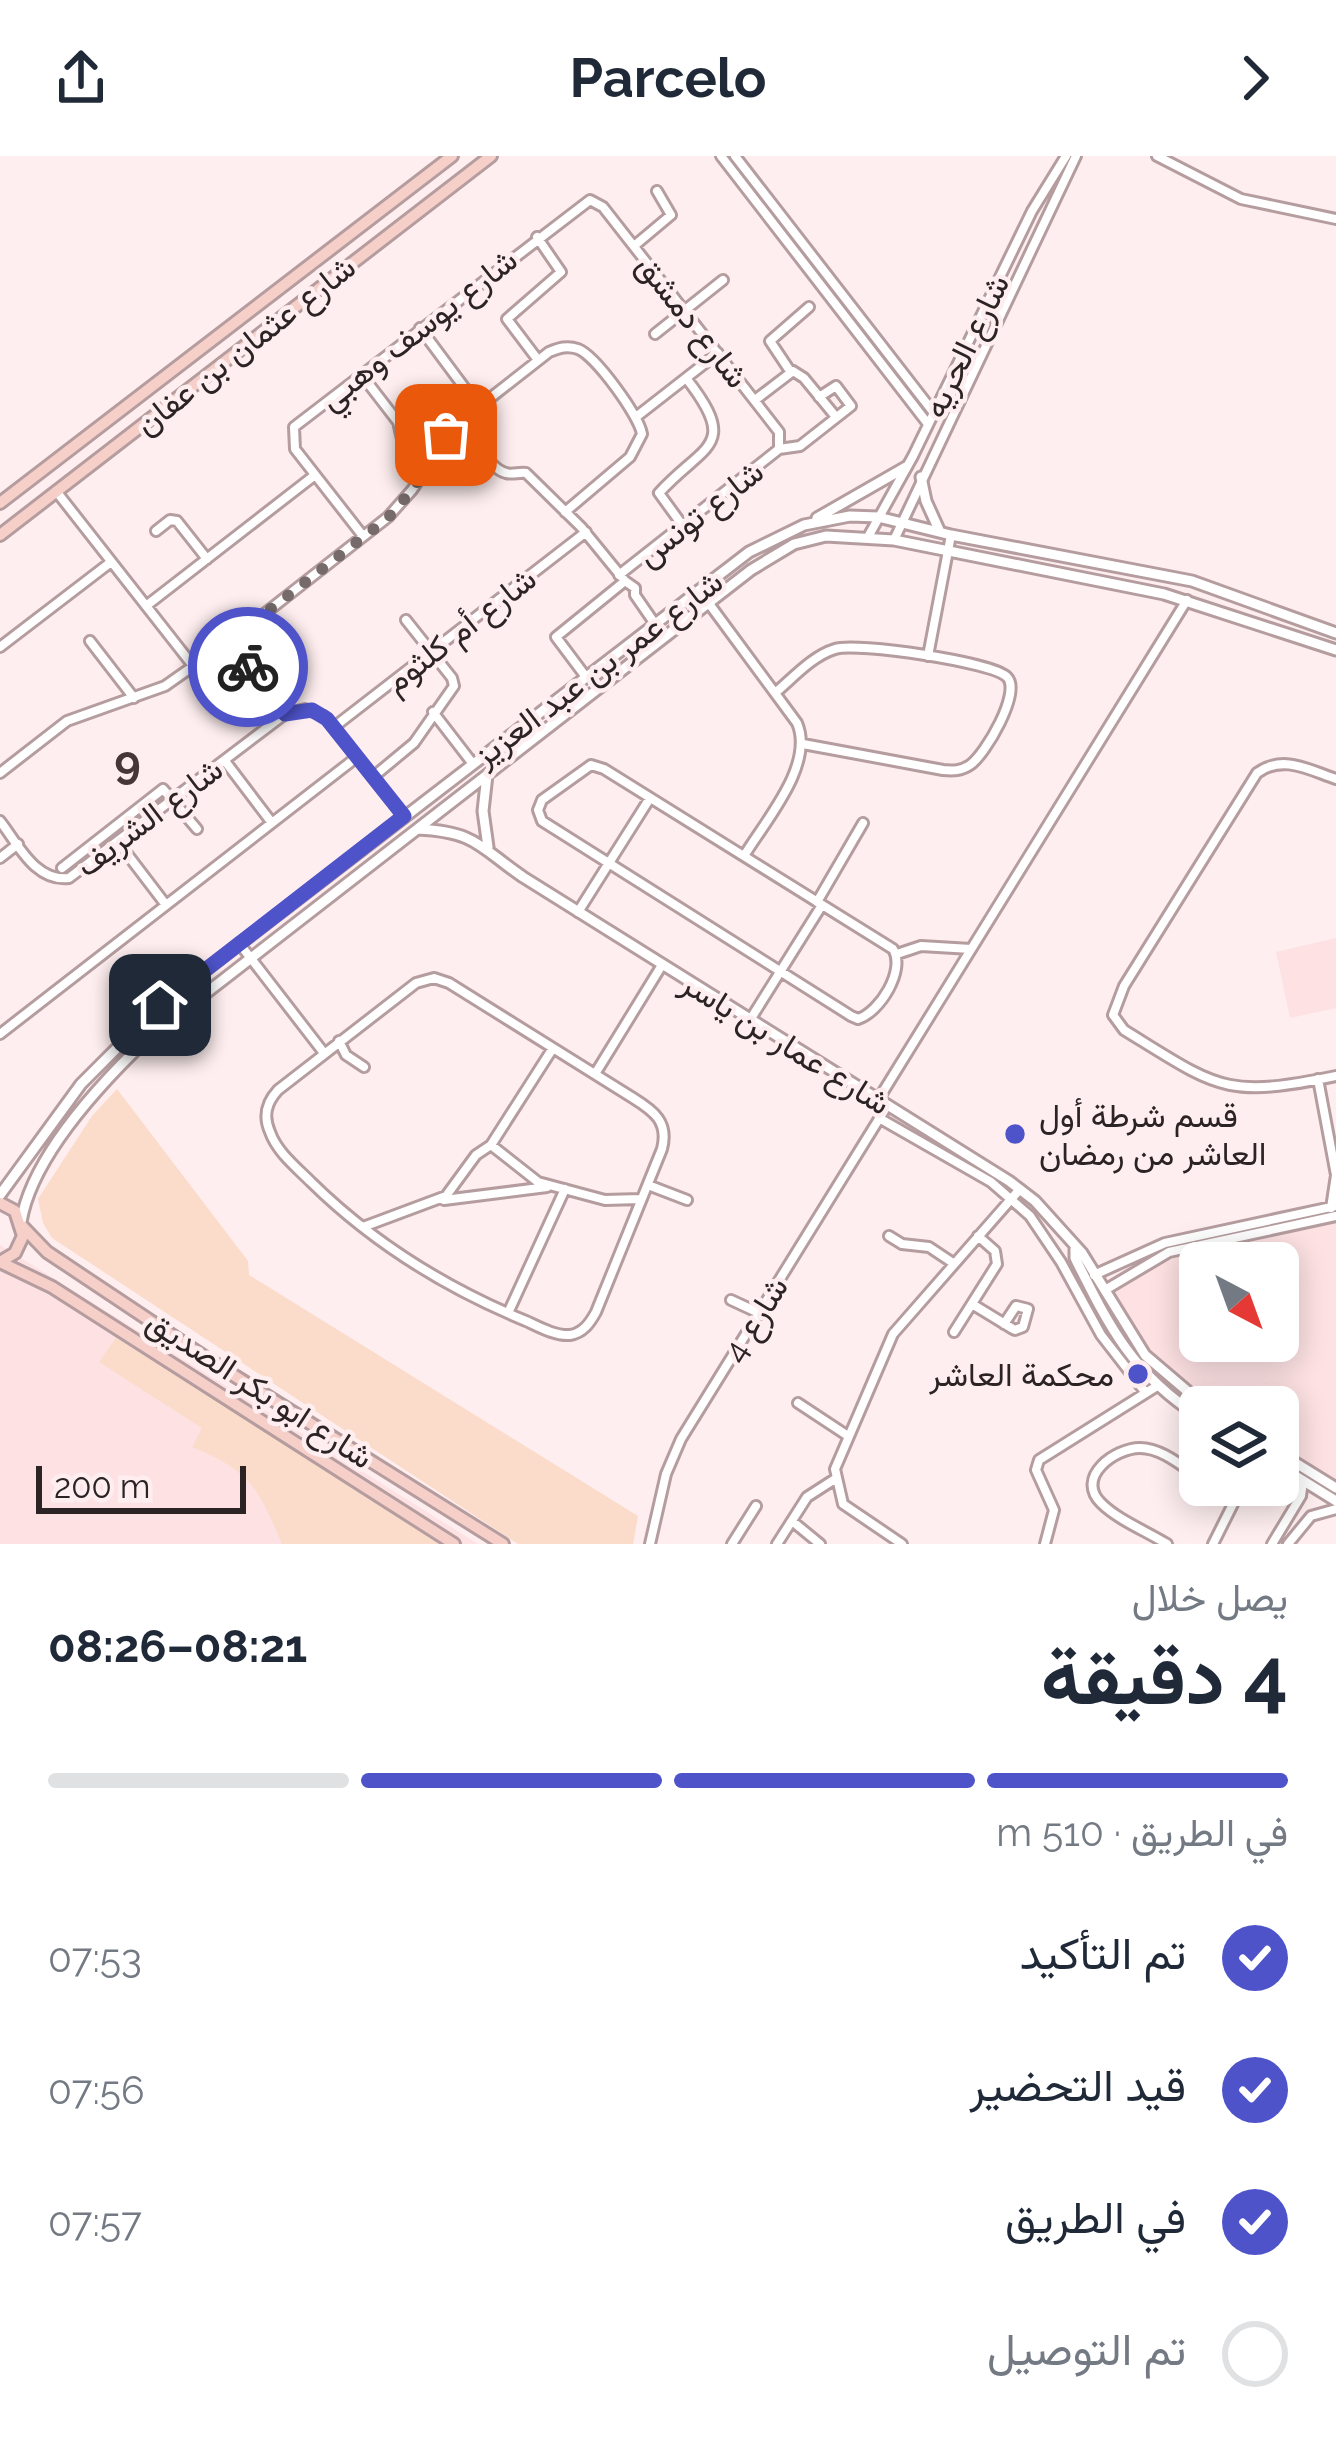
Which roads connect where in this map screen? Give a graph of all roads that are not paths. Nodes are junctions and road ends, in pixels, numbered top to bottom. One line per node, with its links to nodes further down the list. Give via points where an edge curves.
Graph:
1 (452, 156): 38 (main road, شارع عثمان بن عفان)
2 (491, 156): 37 (main road, شارع عثمان بن عفان)
3 (721, 156): 15 (street)
4 (735, 156): 15 (street)
5 (1157, 156): 9 (street, via 1241,199)
6 (1074, 157): 28 (street, شارع الحريه, via 1032,211); 36 (street, شارع الحريه)
7 (657, 191): 11 (street, via 671,215)
8 (594, 200): 10 (street, شارع يوسف وهبي); 11 (street, شارع دمشق)
9 (1336, 219)
10 (537, 237): 16 (street, شارع يوسف وهبي); 20 (street, via 561,272 507,319)
11 (634, 246): 14 (street, شارع دمشق)
12 (723, 280): 14 (street)
13 (809, 307): 21 (street, via 770,341)
14 (684, 310): 17 (street); 19 (street, شارع دمشق)
15 (854, 318): 18 (street)
16 (420, 328): 22 (street, شارع يوسف وهبي); 26 (street)
17 (655, 334)
18 (870, 340): 28 (street); 31 (street)
19 (718, 353): 23 (street); 25 (street, شارع دمشق)
20 (538, 360): 26 (street); 29 (street, via 562,347 582,351)
21 (790, 371): 24 (street); 25 (street)
22 (360, 374): 34 (street); 35 (street, شارع يوسف وهبي, via 295,427 293,443)
23 (686, 378): 29 (street); 43 (street, via 709,410 713,433 707,451 659,493)
24 (819, 397): 30 (street); 30 (street, via 837,387 851,406)
25 (755, 400): 32 (street, شارع دمشق, via 779,432)
26 (478, 406): 27 (street)
27 (468, 413): 34 (street); 39 (street, via 496,465 526,473)
28 (934, 413): 31 (street, شارع الحريه)
29 (636, 417): 39 (street, via 642,434 634,452)
30 (836, 417): 32 (street, شارع تونس, via 800,446)
31 (928, 424): 33 (street, شارع الحريه)
32 (779, 449): 43 (street, شارع تونس)
33 (906, 467): 40 (street, شارع الحريه); 42 (street)
34 (424, 471): 48 (street, via 395,511)
35 (315, 475): 48 (street, شارع يوسف وهبي); 52 (street)
36 (921, 477): 41 (street, شارع الحريه); 46 (street)
37 (56, 491): 47 (main road, شارع عثمان بن عفان); 53 (street)
38 (0, 503)
39 (565, 512): 45 (street)
40 (878, 517): 41 (street, شارع عمر بن عبد العزيز); 42 (street, شارع عمر بن عبد العزيز); 49 (street, شارع الحريه)
41 (903, 522): 46 (street, شارع عمر بن عبد العزيز); 50 (street, شارع الحريه)
42 (803, 525): 55 (street, شارع عمر بن عبد العزيز)
43 (682, 526): 54 (street, شارع تونس)
44 (156, 531): 52 (street, via 177,521)
45 (586, 532): 54 (street); 66 (street, شارع أم كلثوم)
46 (946, 534): 51 (street); 61 (street, شارع عمر بن عبد العزيز, via 1192,580)
47 (0, 535)
48 (363, 536): 63 (street)
49 (868, 537): 50 (street, شارع عمر بن عبد العزيز); 57 (street, شارع عمر بن عبد العزيز, via 794,544)
50 (894, 540): 51 (street, شارع عمر بن عبد العزيز)
51 (948, 551): 56 (street, شارع عمر بن عبد العزيز); 67 (street)
52 (207, 559): 58 (street)
53 (111, 562): 58 (street); 64 (street)
54 (623, 580): 60 (street); 69 (street, شارع تونس, via 556,637)
55 (699, 590): 57 (street); 60 (street, شارع عمر بن عبد العزيز)
56 (1187, 600): 65 (street, شارع عمر بن عبد العزيز); 104 (street, شارع 4)
57 (709, 603): 70 (street); 80 (street, شارع عمر بن عبد العزيز)
58 (146, 606): 68 (street)
59 (406, 620): 66 (street)
60 (655, 624): 69 (street, شارع عمر بن عبد العزيز)
61 (1336, 633)
62 (91, 641): 71 (street)
63 (228, 642): 68 (street); 73 (street)
64 (0, 647)
65 (1336, 650)
66 (432, 652): 72 (street, via 454,686); 74 (street, شارع أم كلثوم)
67 (928, 656): 70 (street, via 834,649); 75 (street, via 1001,673 1011,683 1010,703 971,764 948,771)
68 (194, 667): 71 (street)
69 (586, 677): 78 (street, شارع عمر بن عبد العزيز)
70 (775, 693): 75 (street)
71 (134, 698): 79 (street, via 67,721)
72 (433, 712): 78 (street); 81 (street, via 414,743)
73 (285, 714): 74 (street, via 312,710); 77 (street, شارع الشريف)
74 (334, 727): 76 (street)
75 (803, 745): 96 (street, via 799,766)
76 (357, 757): 81 (street); 89 (street)
77 (225, 760): 83 (street, شارع الشريف); 89 (street)
78 (473, 764): 87 (street, شارع عمر بن عبد العزيز)
79 (0, 772)
80 (488, 774): 92 (street, شارع عمر بن عبد العزيز); 95 (street)
81 (373, 777): 87 (street)
82 (1336, 779): 117 (street, via 1288,762 1257,773 1113,1015 1124,1030 1218,1084 1257,1090)
83 (187, 790): 85 (street, شارع الشريف); 86 (street)
84 (650, 798): 96 (street); 98 (street); 98 (street, via 591,765 540,802 542,821)
85 (174, 800): 91 (street); 93 (street, شارع الشريف); 99 (street, via 162,790)
86 (195, 800)
87 (404, 816): 103 (street, شارع عمر بن عبد العزيز)
88 (0, 821): 94 (street, شارع الشريف)
89 (272, 823): 101 (street)
90 (863, 823): 100 (street)
91 (197, 829)
92 (418, 829): 95 (street, شارع عمار بن ياسر); 106 (street, شارع عمر بن عبد العزيز)
93 (118, 842): 94 (street, شارع الشريف, via 59,879 41,872); 101 (street)
94 (18, 844): 97 (street)
95 (488, 847): 102 (street, شارع عمار بن ياسر)
96 (744, 856): 100 (street)
97 (0, 858)
98 (608, 864): 102 (street); 108 (street)
99 (62, 868)
100 (819, 903): 105 (street); 108 (street)
101 (166, 905): 110 (street)
102 (578, 912): 107 (street, شارع عمار بن ياسر)
103 (239, 943): 106 (street); 123 (street, شارع عمر بن عبد العزيز, via 119,1042)
104 (971, 949): 105 (street, via 921,946); 118 (street, شارع 4)
105 (897, 954): 108 (street, via 898,969 862,1019)
106 (250, 957): 113 (street); 124 (street, شارع عمر بن عبد العزيز, via 127,1058)
107 (662, 965): 109 (street, شارع عمار بن ياسر); 115 (street)
108 (780, 972): 109 (street)
109 (750, 1020): 118 (street, شارع عمار بن ياسر)
110 (0, 1034)
111 (339, 1041): 112 (street, via 434,978); 113 (street); 114 (street)
112 (553, 1048): 115 (street); 119 (street)
113 (324, 1053): 135 (street, via 273,1095 266,1121 284,1154)
114 (364, 1067)
115 (595, 1074): 125 (street, via 663,1124)
116 (1336, 1076): 117 (street)
117 (1318, 1079): 133 (street, via 1336,1175)
118 (882, 1103): 121 (street, شارع 4); 128 (street, شارع عمار بن ياسر)
119 (515, 1108): 120 (street); 122 (street)
120 (530, 1116)
121 (879, 1118): 128 (street); 148 (street, شارع 4)
122 (491, 1145): 126 (street); 132 (street)
123 (25, 1164): 124 (street); 129 (street, شارع عمر بن عبد العزيز)
124 (39, 1174): 134 (street, شارع عمر بن عبد العزيز)
125 (648, 1185): 130 (street); 131 (street)
126 (554, 1186): 127 (street); 132 (street)
127 (565, 1189): 130 (street); 149 (street)
128 (1016, 1194): 137 (street); 138 (street, شارع عمار بن ياسر); 155 (street, via 1101,1335)
129 (0, 1199): 134 (main road, شارع ابو بكر الصديق)
130 (642, 1199): 149 (street, via 588,1325 567,1335)
131 (688, 1200)
132 (436, 1201): 135 (street)
133 (1333, 1211): 139 (street)
134 (22, 1224): 140 (main road, via 20,1245); 142 (main road, شارع ابو بكر الصديق)
135 (363, 1227): 149 (street)
136 (889, 1236): 141 (street, via 929,1246)
137 (978, 1236): 141 (street); 147 (street, via 998,1257)
138 (1076, 1249): 143 (street, شارع عمار بن ياسر); 153 (street, شارع عمار بن ياسر)
139 (1154, 1252): 143 (street); 145 (street)
140 (0, 1262): 144 (main road, شارع ابو بكر الصديق)
141 (953, 1263): 158 (street, via 893,1334)
142 (64, 1264): 144 (main road, via 47,1268); 175 (main road, شارع ابو بكر الصديق)
143 (1094, 1275): 145 (street, شارع عمار بن ياسر)
144 (52, 1287): 174 (main road, شارع ابو بكر الصديق)
145 (1103, 1291): 151 (street, شارع عمار بن ياسر)
146 (730, 1300): 148 (street)
147 (972, 1304): 150 (street); 152 (street)
148 (759, 1313): 176 (street, شارع 4, via 678,1444)
149 (508, 1314)
150 (1004, 1324)
151 (1124, 1327): 153 (street); 154 (street, شارع عمار بن ياسر)
152 (954, 1332)
153 (1113, 1334): 155 (street, شارع عمار بن ياسر)
154 (1180, 1386)
155 (1152, 1389): 157 (street, شارع عمار بن ياسر); 180 (street, via 1039,1460 1054,1510)
156 (798, 1403): 158 (street)
157 (1179, 1405)
158 (848, 1436): 162 (street)
159 (1299, 1464): 164 (street)
160 (1179, 1465): 181 (street, via 1141,1448 1120,1451 1096,1471 1093,1487 1101,1504)
161 (1299, 1478): 163 (street)
162 (835, 1479): 172 (street, via 815,1490); 173 (street, via 849,1511)
163 (1302, 1480): 165 (street); 166 (street)
164 (1336, 1487)
165 (1299, 1491)
166 (1336, 1504): 171 (street)
167 (756, 1505): 177 (street)
168 (1232, 1506): 182 (street)
169 (1294, 1506): 183 (street)
170 (1299, 1506): 171 (street)
171 (1311, 1516): 184 (street)
172 (792, 1521): 178 (street); 179 (street)
173 (897, 1543)
174 (454, 1544)
175 (503, 1544)
176 (650, 1544)
177 (732, 1544)
178 (777, 1544)
179 (820, 1544)
180 (1045, 1544)
181 (1166, 1544)
182 (1213, 1544)
183 (1272, 1544)
184 (1288, 1544)

